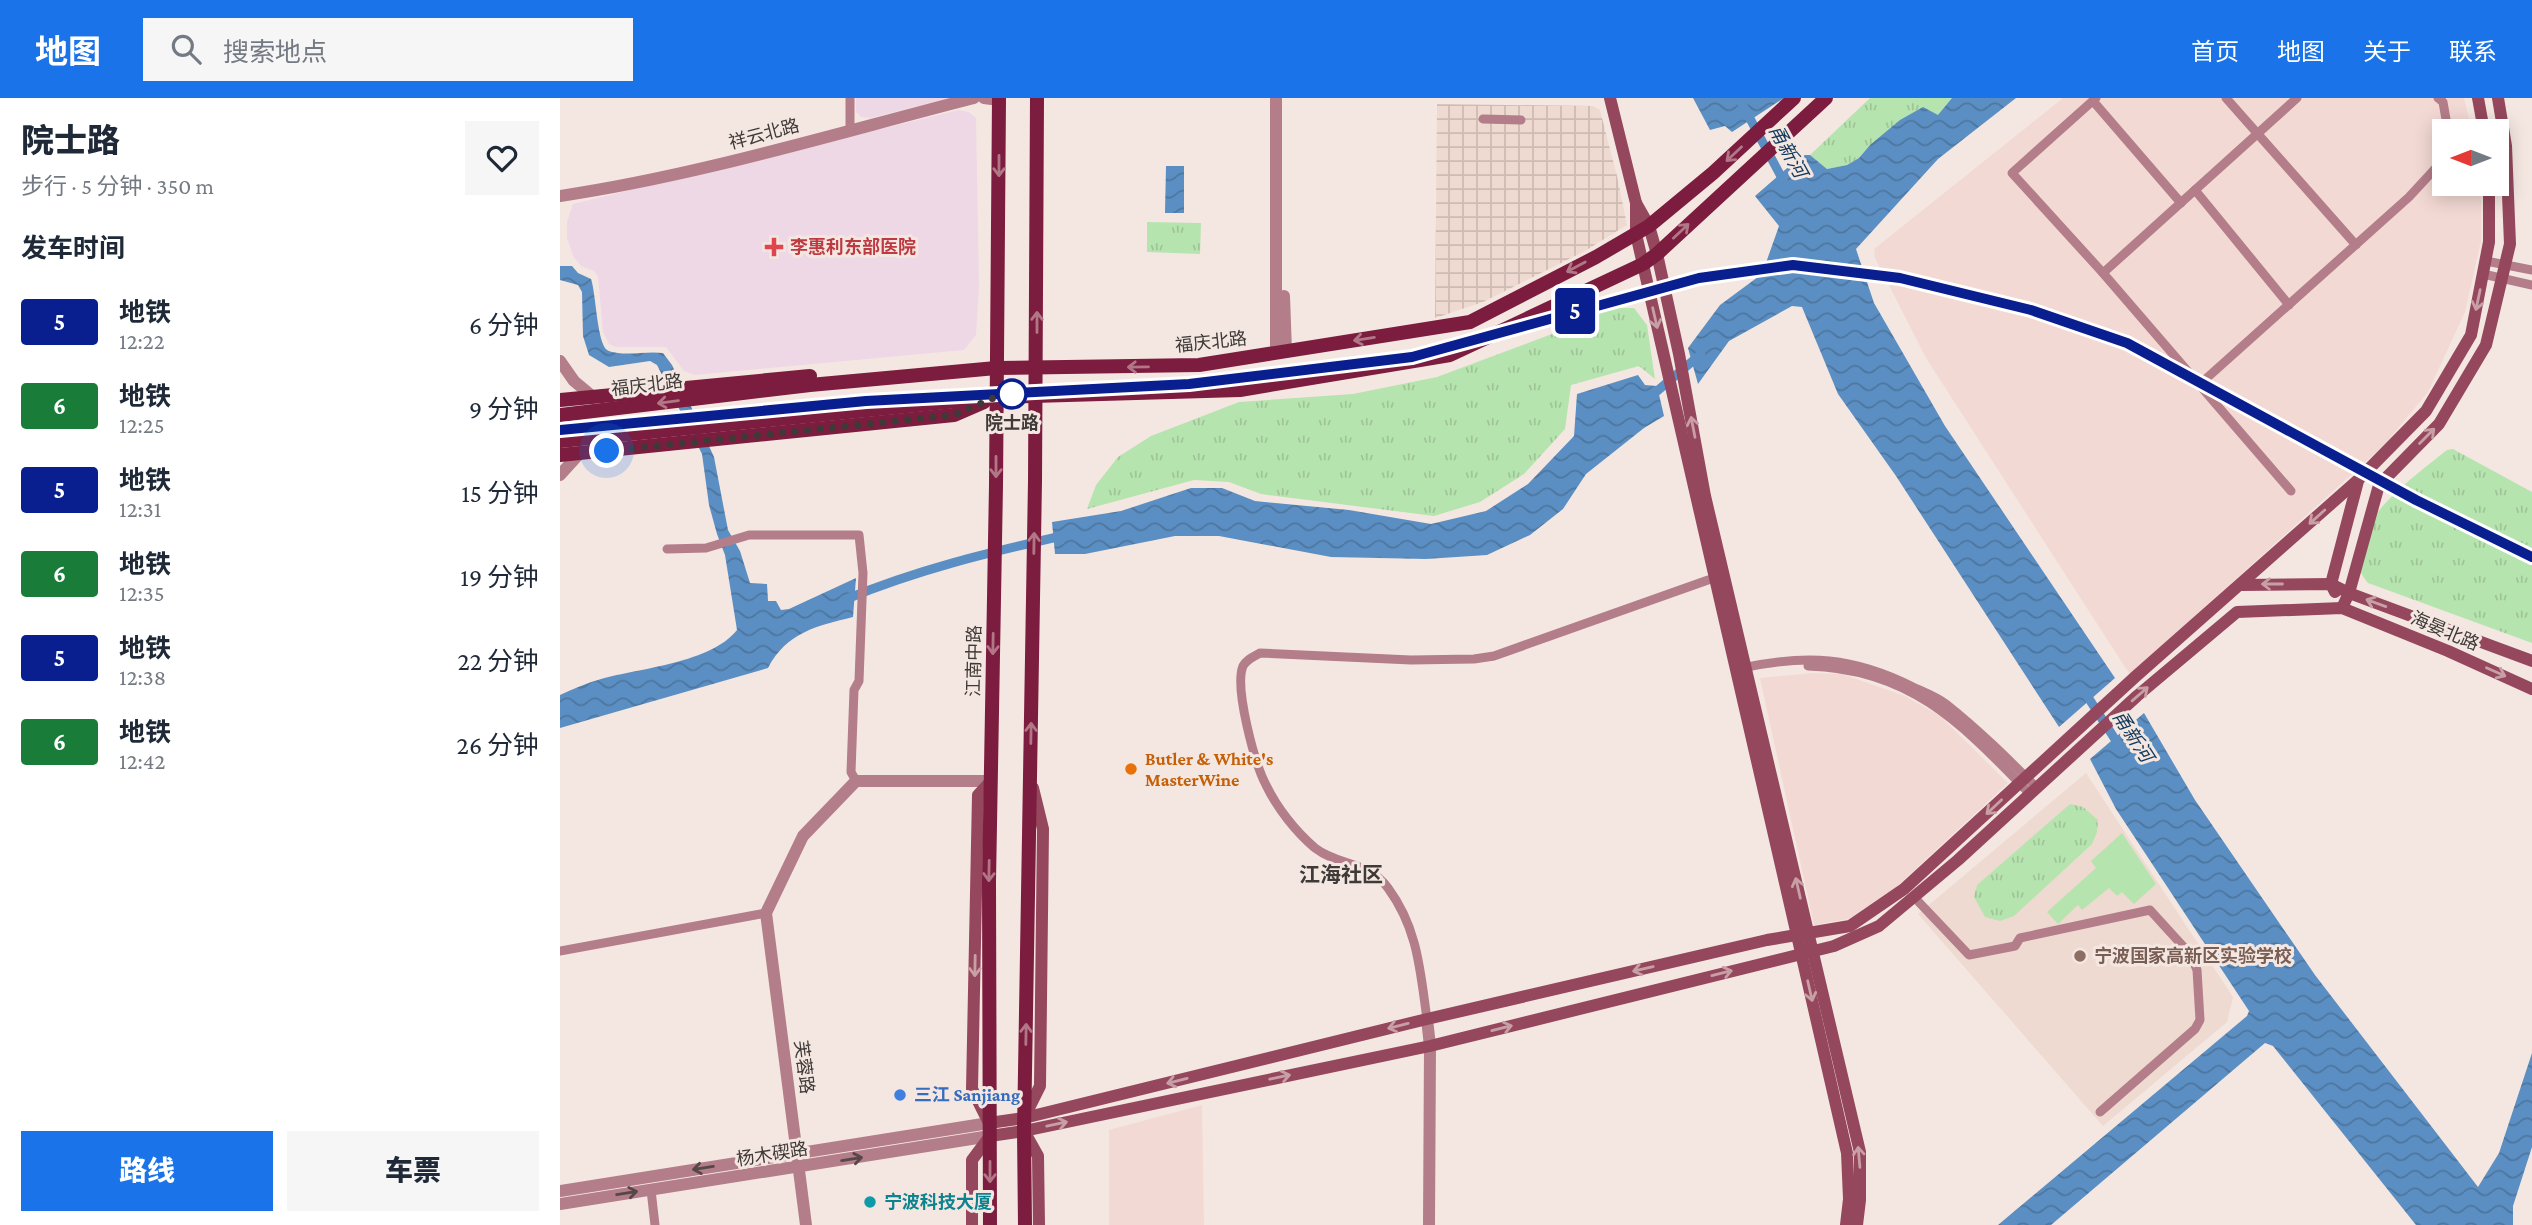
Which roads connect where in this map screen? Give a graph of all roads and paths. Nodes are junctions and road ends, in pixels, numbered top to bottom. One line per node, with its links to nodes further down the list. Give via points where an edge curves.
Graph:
1 (850, 98): 20 (street)
2 (974, 98): 20 (street, 祥云北路)
3 (1037, 98): 42 (main road, one-way to 3)
4 (1276, 98): 40 (street)
5 (1283, 98): 40 (street)
6 (1610, 98): 26 (main road)
7 (1826, 98): 31 (main road, one-way to 7)
8 (2226, 98): 21 (street)
9 (2297, 98): 21 (street)
10 (2438, 98): 17 (street)
11 (2478, 98): 18 (main road)
12 (2498, 98): 33 (main road, via 2506,146 2510,244)
13 (994, 99): 43 (main road, 江南中路, one-way to 43)
14 (2094, 99): 27 (street); 36 (street, via 2012,173)
15 (1792, 100): 28 (main road, 福庆北路, one-way to 28)
16 (1483, 119): 19 (street)
17 (2446, 119)
18 (2482, 119)
19 (1521, 120)
20 (850, 130): 24 (street, 祥云北路, via 715,165)
21 (2257, 134): 23 (street); 30 (street)
22 (2432, 172): 30 (street)
23 (2195, 190): 27 (street); 39 (street)
24 (560, 196)
25 (2489, 196): 34 (main road)
26 (1636, 203): 28 (main road); 29 (main road)
27 (2180, 203): 36 (street)
28 (1649, 226): 29 (main road, 福庆北路); 31 (main road)
29 (1636, 234): 32 (main road); 40 (main road, 福庆北路, one-way to 40, via 1470,323)
30 (2356, 245): 39 (street)
31 (1657, 254): 32 (main road); 57 (main road, one-way to 31)
32 (1643, 264): 47 (main road, via 1450,355 1240,390); 57 (main road, one-way to 57)
33 (2505, 265): 34 (street); 35 (street); 37 (main road)
34 (2484, 268): 37 (street); 54 (main road, one-way to 54, via 2471,335 2426,411)
35 (2532, 270)
36 (2104, 273): 44 (street)
37 (2501, 278): 38 (street); 60 (main road, one-way to 37, via 2379,485 2439,424 2486,345)
38 (2532, 285)
39 (2289, 304): 44 (street)
40 (1281, 353): 42 (main road, 福庆北路, one-way to 42, via 1199,365)
41 (560, 360): 45 (street)
42 (1037, 367): 43 (main road, 福庆北路); 47 (main road)
43 (996, 368): 45 (main road, via 912,366); 46 (main road, 江南中路); 49 (main road, 福庆北路, one-way to 49)
44 (2199, 385): 55 (street)
45 (592, 396): 48 (main road)
46 (996, 397): 47 (main road); 50 (main road); 51 (main road, via 954,415); 67 (main road, 江南中路, one-way to 67)
47 (1036, 397): 77 (main road, one-way to 47)
48 (560, 400)
49 (560, 415)
50 (560, 441)
51 (580, 453): 52 (main road); 53 (street)
52 (560, 455)
53 (560, 475)
54 (2358, 480): 58 (main road); 59 (main road, one-way to 59)
55 (2291, 491)
56 (667, 549): 66 (street, via 706,548 749,535 859,535 862,623 859,681 853,690 851,772)
57 (1720, 578): 63 (main road); 74 (street, via 1493,656 1451,661 1260,653 1243,667 1245,712 1265,784 1315,848 1328,857 1368,869 1386,884 1412,931)
58 (2331, 584): 59 (main road, one-way to 59); 60 (main road, 海晏北路); 61 (main road)
59 (2242, 585): 65 (main road)
60 (2349, 593): 61 (main road); 62 (main road, 海晏北路, one-way to 60)
61 (2342, 608): 64 (main road, 海晏北路, one-way to 64); 68 (main road, one-way to 61, via 2237,612)
62 (2532, 661)
63 (1742, 671): 65 (street, via 1840,667 1892,683 1940,708); 71 (main road)
64 (2532, 689)
65 (2023, 780): 68 (street); 71 (main road, one-way to 71, via 1904,890 1850,926)
66 (856, 781): 67 (street); 70 (street, via 803,836)
67 (991, 781): 78 (main road, 江南中路, one-way to 78)
68 (2034, 791): 69 (main road)
69 (1914, 897): 73 (main road, via 1879,926 1834,946); 76 (street, via 1969,955 2015,946 2021,938 2150,910 2192,955 2200,1020 2195,1029)
70 (766, 913): 72 (street); 79 (street, 芙蓉路)
71 (1803, 934): 73 (main road); 74 (main road, one-way to 74)
72 (560, 951)
73 (1807, 952): 75 (main road, one-way to 73); 90 (main road, one-way to 90, via 1847,1153); 91 (main road, one-way to 73, via 1860,1152)
74 (1427, 1019): 75 (street); 77 (main road, one-way to 77)
75 (1430, 1046): 77 (main road, one-way to 75); 89 (street)
76 (2100, 1112)
77 (1024, 1125): 78 (main road); 87 (main road); 88 (main road, via 1038,1156)
78 (989, 1130): 79 (street, 杨木碶路); 85 (main road, via 972,1160); 86 (main road, 江南中路, one-way to 86)
79 (798, 1161): 80 (street, 杨木碶路); 81 (street, 杨木碶路, one-way to 81); 84 (street, 芙蓉路)
80 (651, 1190): 82 (street, 杨木碶路, one-way to 80); 83 (street)
81 (560, 1191)
82 (560, 1204)
83 (655, 1225)
84 (806, 1225)
85 (972, 1225)
86 (990, 1225)
87 (1025, 1225)
88 (1039, 1225)
89 (1429, 1225)
90 (1846, 1225)
91 (1857, 1225)

